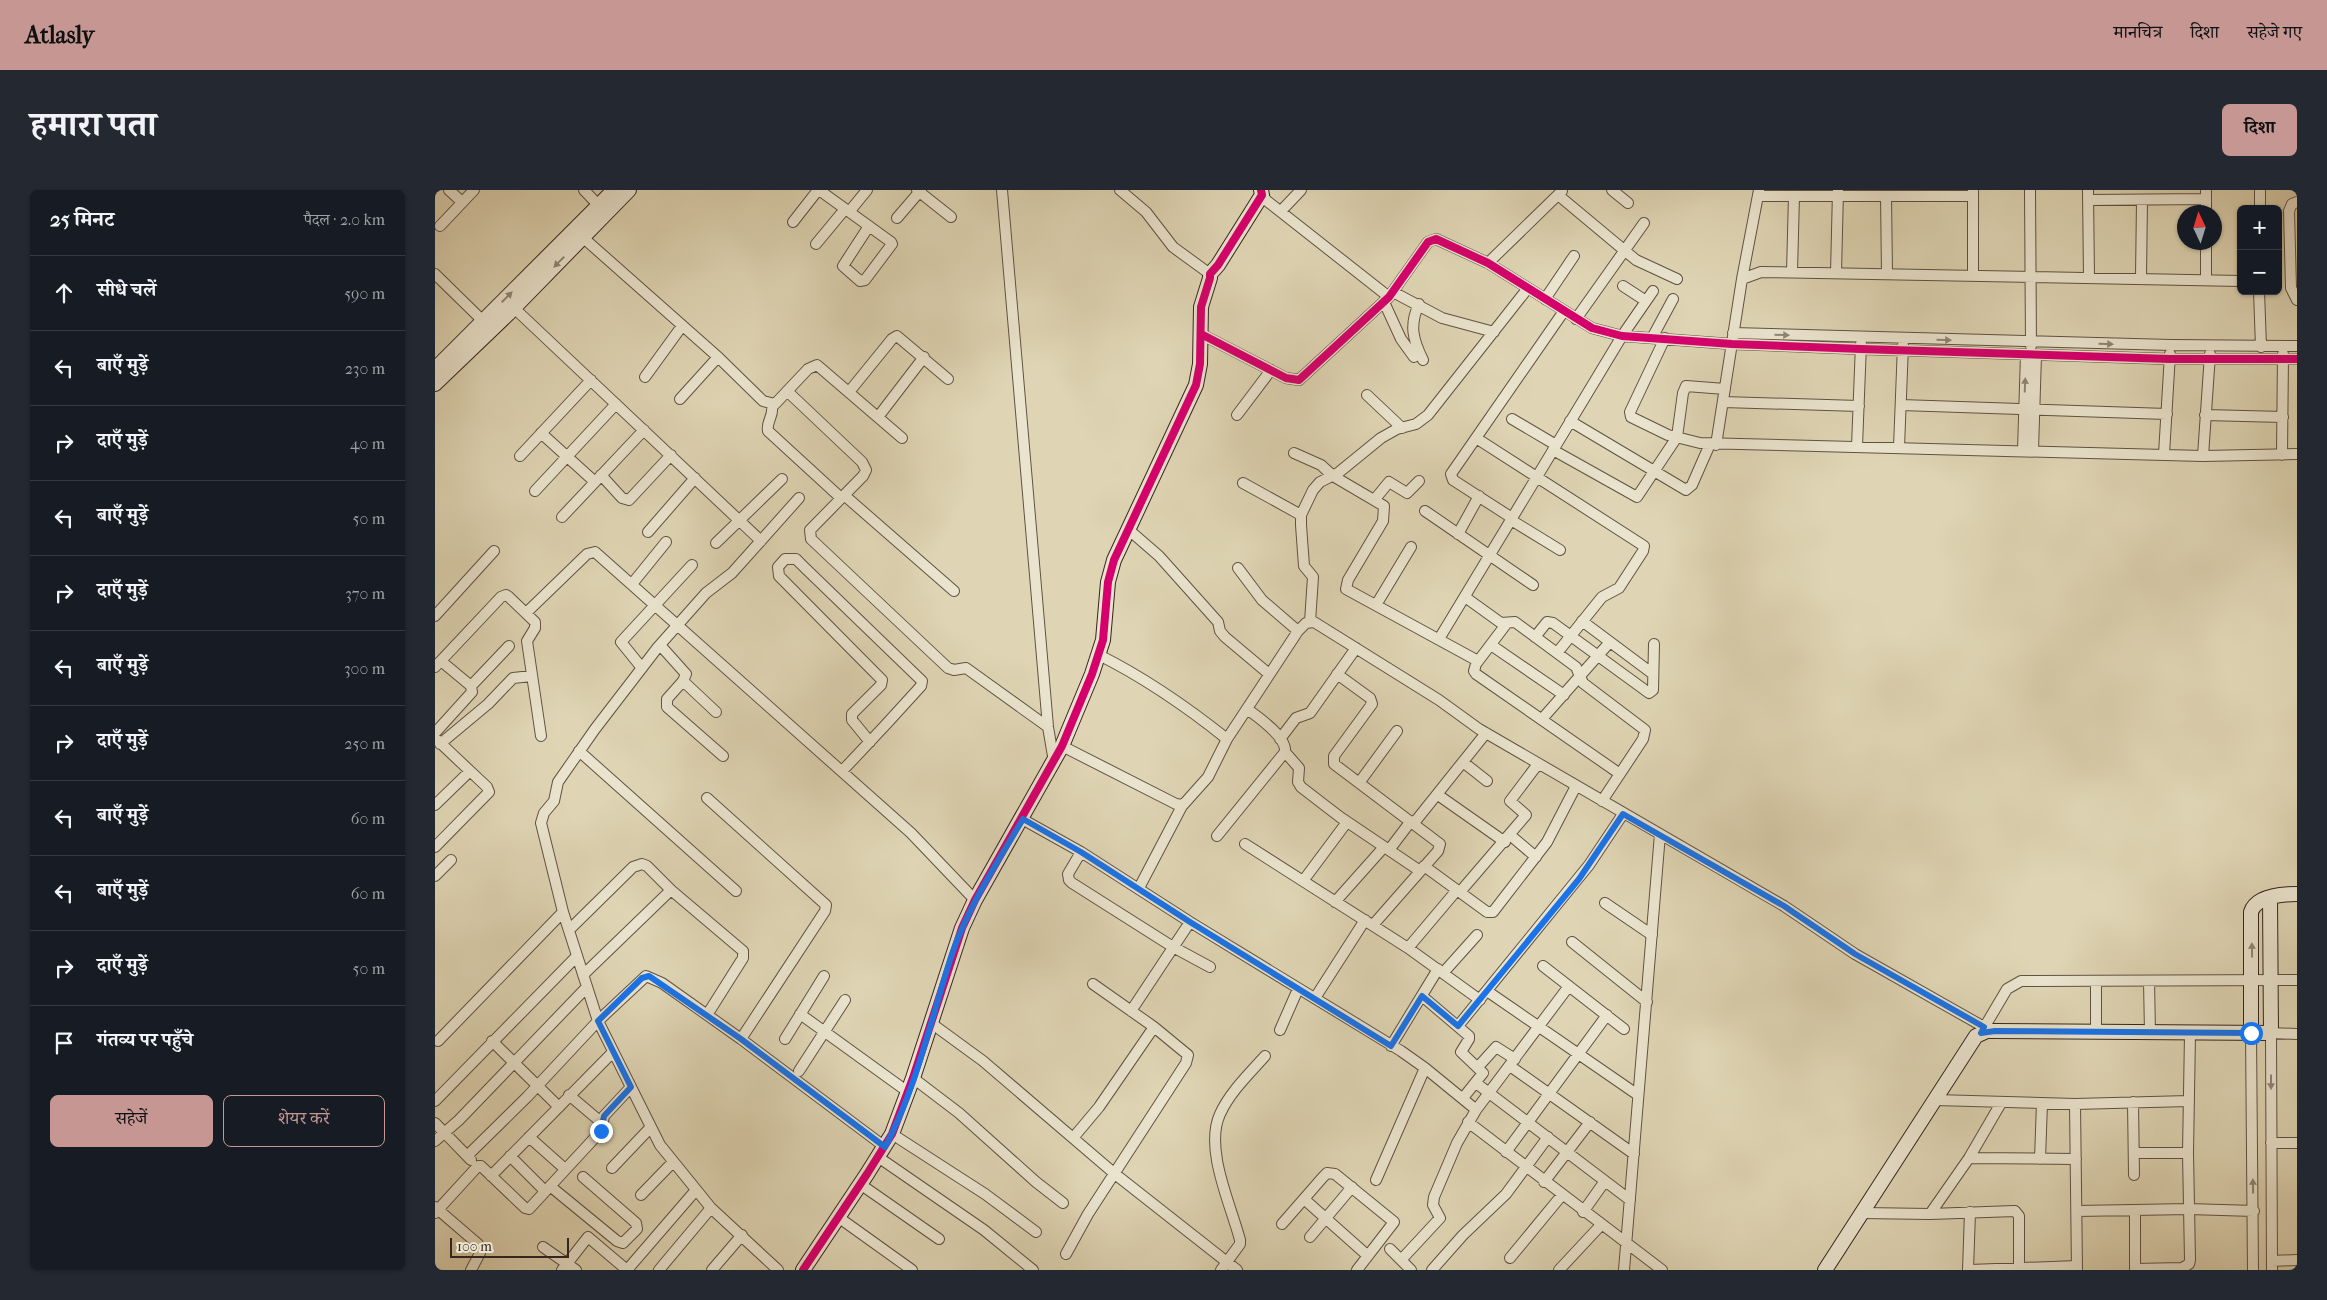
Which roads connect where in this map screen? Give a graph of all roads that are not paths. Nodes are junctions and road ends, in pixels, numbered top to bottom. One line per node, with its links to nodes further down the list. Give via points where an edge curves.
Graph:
1 (449, 190): 25 (street)
2 (474, 190): 25 (street)
3 (584, 190): 29 (street)
4 (614, 190): 29 (street)
5 (629, 190): 29 (street)
6 (819, 190): 30 (street); 34 (street)
7 (867, 190): 30 (street)
8 (1002, 190): 210 (street)
9 (1120, 190): 47 (street, via 1145,212 1173,247)
10 (1301, 190): 31 (street)
11 (1612, 190): 27 (street)
12 (2030, 190): 50 (street)
13 (2260, 190): 28 (street)
14 (919, 191): 32 (street); 33 (street)
15 (1261, 192): 31 (street); 47 (street, via 1218,266)
16 (1560, 193): 41 (street); 43 (street)
17 (1759, 193): 22 (street); 53 (street)
18 (1838, 193): 22 (street); 23 (street); 45 (street)
19 (1973, 193): 23 (street); 49 (street)
20 (2088, 195): 24 (street); 51 (street)
21 (2206, 195): 24 (street)
22 (1794, 196): 44 (street)
23 (1886, 196): 48 (street)
24 (2141, 200): 52 (street)
25 (462, 202): 36 (street)
26 (2297, 202): 64 (street, via 2289,211 2291,280)
27 (1628, 203)
28 (2260, 205)
29 (603, 209): 38 (street)
30 (847, 210): 37 (street); 39 (street)
31 (1281, 212): 61 (street)
32 (951, 217)
33 (897, 218)
34 (793, 222)
35 (1644, 223): 41 (street)
36 (440, 226)
37 (869, 226): 37 (street, via 892,246 861,281 843,266)
38 (578, 234): 67 (street, one-way to 67); 70 (street, one-way to 38); 71 (street)
39 (816, 244)
40 (2206, 250): 55 (street)
41 (1624, 251): 54 (street); 69 (street)
42 (1574, 256): 63 (street)
43 (1488, 264): 58 (street); 61 (street, via 1432,239)
44 (1792, 272): 45 (street); 53 (street, via 1755,272)
45 (1836, 273): 48 (street)
46 (435, 274): 70 (street)
47 (1209, 274): 74 (street, via 1201,307)
48 (1887, 274): 49 (street)
49 (1973, 276): 50 (street)
50 (2031, 276): 51 (street); 80 (street)
51 (2089, 278): 52 (street)
52 (2141, 278): 55 (street)
53 (1742, 279): 73 (street)
54 (1677, 280)
55 (2206, 280): 56 (street)
56 (2237, 281)
57 (1623, 286): 66 (street)
58 (1527, 288): 63 (street); 72 (street)
59 (1653, 291): 66 (street)
60 (2259, 295): 87 (street)
61 (1389, 297): 65 (street); 65 (street, via 1401,340 1418,359 1412,327); 99 (street, via 1299,380 1291,380)
62 (1673, 298): 76 (street)
63 (1545, 299): 68 (street)
64 (2297, 300)
65 (1414, 301): 72 (street, via 1442,318)
66 (1646, 301): 75 (street)
67 (514, 308): 102 (street); 103 (street)
68 (1565, 311): 69 (street); 126 (street)
69 (1576, 319): 75 (street, via 1605,333)
70 (483, 321): 98 (street)
71 (682, 326): 92 (street); 100 (street)
72 (1493, 332): 122 (street, via 1434,409 1415,424)
73 (1733, 333): 78 (street, one-way to 78); 82 (street)
74 (1201, 334): 99 (street); 159 (street, via 1200,364 1195,385)
75 (1622, 336): 76 (street); 121 (street)
76 (1652, 338): 77 (street)
77 (1665, 338): 82 (street); 127 (street, via 1630,412 1631,417 1644,425)
78 (1861, 338): 79 (street); 88 (street)
79 (1903, 339): 80 (street, one-way to 80); 89 (street)
80 (2031, 341): 81 (street); 90 (street)
81 (2076, 343): 83 (street, one-way to 83); 91 (street)
82 (1731, 344): 88 (street); 104 (street)
83 (2171, 345): 84 (street); 94 (street)
84 (2210, 346): 87 (street); 95 (street)
85 (2283, 346): 86 (street); 87 (street); 97 (street)
86 (2297, 346)
87 (2261, 347)
88 (1861, 349): 89 (street); 113 (street)
89 (1902, 350): 90 (street); 112 (street)
90 (2031, 354): 91 (street); 114 (street)
91 (2076, 356): 94 (street)
92 (718, 357): 108 (street); 111 (street, via 763,401)
93 (924, 358): 101 (street); 106 (street, via 895,336); 118 (street)
94 (2170, 359): 95 (street); 115 (street)
95 (2209, 359): 97 (street); 117 (street)
96 (2297, 359): 97 (street)
97 (2283, 360): 119 (street)
98 (435, 369)
99 (1271, 370): 116 (street)
100 (645, 377)
101 (948, 379)
102 (591, 380): 110 (street); 124 (street)
103 (435, 384)
104 (1725, 388): 109 (street); 127 (street, via 1686,386)
105 (787, 391): 106 (street, via 811,366 817,365); 111 (street); 151 (street, via 865,466 866,472)
106 (849, 392): 118 (street)
107 (1367, 395): 122 (street)
108 (680, 399)
109 (1723, 402): 113 (street); 128 (street)
110 (616, 404): 123 (street); 139 (street)
111 (772, 405): 151 (street, via 768,430)
112 (1901, 405): 114 (street); 130 (street)
113 (1859, 406): 129 (street)
114 (2029, 408): 115 (street); 132 (street)
115 (2167, 414): 134 (street)
116 (1237, 415)
117 (2205, 415): 119 (street); 140 (street)
118 (878, 416): 125 (street)
119 (2283, 417): 137 (street)
120 (1512, 419): 131 (street)
121 (1570, 421): 131 (street); 141 (street)
122 (1403, 428): 142 (street, via 1381,438)
123 (643, 430): 136 (street); 146 (street)
124 (541, 434): 138 (street); 139 (street)
125 (902, 438)
126 (1476, 438): 143 (street); 150 (street, via 1451,474 1453,480)
127 (1677, 438): 128 (street); 141 (street)
128 (1713, 444): 129 (street); 141 (street, via 1690,489 1682,488)
129 (1857, 446): 130 (street)
130 (1899, 447): 132 (street)
131 (1554, 448): 141 (street, via 1635,497); 143 (street)
132 (2028, 450): 134 (street)
133 (1294, 453): 142 (street, via 1321,465)
134 (2164, 454): 140 (street)
135 (2297, 454): 137 (street)
136 (671, 455): 144 (street); 146 (street, via 629,500)
137 (2282, 455): 140 (street)
138 (520, 456)
139 (567, 456): 146 (street); 149 (street)
140 (2203, 456)
141 (1655, 472)
142 (1333, 476): 153 (street); 155 (street, via 1317,485)
143 (1537, 476): 157 (street); 180 (street, via 1644,546 1619,588 1602,597)
144 (695, 478): 158 (street); 160 (street)
145 (782, 478): 158 (street)
146 (598, 479): 156 (street)
147 (1419, 481): 153 (street, via 1407,493 1389,482)
148 (1243, 483): 155 (street)
149 (535, 491)
150 (1479, 496): 157 (street); 161 (street)
151 (842, 497): 173 (street); 210 (street, via 810,530 811,539 949,668 965,668)
152 (799, 498): 162 (street)
153 (1375, 499): 176 (street, via 1384,506 1385,516 1346,585 1349,591)
154 (1425, 512): 161 (street)
155 (1301, 515): 179 (street, via 1304,566 1313,578)
156 (562, 517)
157 (1511, 519): 166 (street); 168 (street)
158 (740, 521): 162 (street); 164 (street)
159 (1129, 530): 194 (street, via 1110,572); 199 (street, via 1178,575 1219,622 1225,637)
160 (649, 532)
161 (1458, 534): 168 (street)
162 (761, 541): 182 (street, via 729,577 706,593)
163 (666, 542): 171 (street)
164 (716, 543)
165 (1411, 547): 176 (street)
166 (1560, 550)
167 (494, 551): 178 (street)
168 (1490, 555): 172 (street); 174 (street)
169 (692, 565): 175 (street)
170 (1238, 568): 183 (street, via 1262,600)
171 (632, 584): 175 (street); 177 (street, via 595,552 590,552)
172 (1533, 585)
173 (954, 591)
174 (1465, 597): 181 (street); 186 (street)
175 (655, 604): 182 (street); 198 (street, via 621,642)
176 (1376, 605): 186 (street)
177 (526, 613): 197 (street, via 504,595); 202 (street, via 535,625 527,639)
178 (435, 616)
179 (1309, 622): 183 (street); 192 (street)
180 (1582, 622): 184 (street); 187 (street)
181 (1507, 623): 185 (street, via 1515,622); 190 (street)
182 (678, 625): 189 (street); 228 (street)
183 (1298, 630): 199 (street)
184 (1570, 636): 185 (street, via 1550,622); 193 (street); 195 (street)
185 (1535, 637): 193 (street)
186 (1439, 639): 196 (street)
187 (1610, 642): 195 (street); 201 (street)
188 (1654, 644): 201 (street)
189 (660, 645): 198 (street); 204 (street, via 685,672)
190 (1491, 645): 196 (street); 206 (street)
191 (509, 646): 205 (street)
192 (1355, 648): 200 (street); 213 (street)
193 (1557, 653): 203 (street, via 1576,667)
194 (1099, 655): 215 (street, via 1147,681); 219 (street)
195 (1597, 656): 201 (street, via 1649,693 1653,690); 203 (street)
196 (1479, 661): 209 (street, via 1474,667 1476,674)
197 (438, 663): 205 (street)
198 (642, 668): 220 (street)
199 (1269, 674): 207 (street)
200 (1337, 674): 216 (street, via 1310,713 1297,718); 231 (street, via 1372,701 1371,709 1333,758 1337,766)
201 (1653, 674)
202 (532, 676): 214 (street); 218 (street, via 513,678 488,704)
203 (1580, 677): 206 (street); 229 (street, via 1586,686 1645,730 1643,740)
204 (683, 681): 208 (street); 223 (street, via 667,699 667,707)
205 (471, 686): 212 (street, via 472,692)
206 (1564, 695): 209 (street)
207 (1247, 709): 215 (street); 216 (street)
208 (716, 712)
209 (1542, 719): 229 (street)
210 (1048, 727): 225 (street)
211 (1397, 731): 231 (street)
212 (435, 733)
213 (1486, 733): 224 (street); 226 (street)
214 (541, 736)
215 (1227, 739): 237 (street, via 1206,780)
216 (1280, 739): 221 (street, via 1285,745)
217 (870, 742): 217 (street, via 923,681 796,559 785,559 778,567 779,576 882,680 852,717); 228 (street)
218 (439, 743): 222 (street); 227 (street)
219 (1062, 746): 225 (street); 237 (street)
220 (579, 751): 256 (street); 263 (street, via 558,782 554,801 541,818)
221 (1285, 752): 240 (street, via 1299,768 1299,785); 243 (street)
222 (435, 755)
223 (723, 756)
224 (1463, 762): 230 (street); 233 (street)
225 (1054, 763): 239 (street)
226 (1538, 764): 232 (street); 244 (street, via 1510,801 1526,815)
227 (469, 772): 236 (street); 246 (street, via 487,787 489,794)
228 (842, 772): 260 (street, via 911,833)
229 (1620, 774): 235 (street)
230 (1487, 781)
231 (1359, 783): 241 (street)
232 (1576, 786): 235 (street); 249 (street)
233 (1438, 795): 241 (street); 244 (street)
234 (707, 798): 312 (street, via 826,905)
235 (1602, 801): 238 (street)
236 (435, 805)
237 (1182, 806): 254 (street)
238 (1623, 814): 242 (street); 287 (street, via 1584,872)
239 (1023, 819): 248 (street); 260 (street)
240 (1347, 822): 247 (street); 253 (street)
241 (1412, 822): 247 (street); 251 (street, via 1440,844)
242 (1660, 834): 268 (street); 304 (street, via 1784,906 1855,954)
243 (1217, 836)
244 (1508, 838): 249 (street); 257 (street)
245 (1245, 844): 253 (street)
246 (435, 847)
247 (1386, 848): 251 (street); 261 (street)
248 (1081, 852): 254 (street); 270 (street, via 1068,874 1069,880)
249 (1536, 858): 257 (street, via 1493,912 1487,912)
250 (451, 860): 252 (street)
251 (1422, 869): 257 (street); 265 (street)
252 (435, 876)
253 (1303, 881): 261 (street)
254 (1139, 888): 264 (street)
255 (671, 890): 266 (street, via 647,866 637,865); 276 (street); 295 (street, via 744,953)
256 (736, 891)
257 (1459, 891): 271 (street)
258 (2297, 894): 259 (street)
259 (2270, 898): 278 (street, one-way to 259, via 2251,912 2258,902); 279 (street)
260 (975, 900): 298 (street, via 952,954)
261 (1335, 902): 265 (street)
262 (1605, 903): 268 (street)
263 (563, 912): 266 (street); 314 (street)
264 (1190, 922): 270 (street); 286 (street)
265 (1369, 922): 271 (street); 289 (street)
266 (570, 929): 272 (street)
267 (1477, 935): 275 (street)
268 (1652, 935): 292 (street)
269 (1572, 942): 292 (street)
270 (1173, 947): 274 (street); 293 (street)
271 (1408, 948): 275 (street)
272 (577, 956): 276 (street); 315 (street)
273 (1543, 966): 284 (street)
274 (1210, 967)
275 (1440, 971): 288 (street); 291 (street)
276 (583, 975): 285 (street)
277 (824, 976): 294 (street)
278 (2252, 980): 279 (street); 282 (street); 308 (street)
279 (2270, 980): 280 (street); 310 (street)
280 (2297, 980)
281 (2096, 981): 282 (street); 304 (street, via 2016,983 2007,989); 306 (street)
282 (2149, 981): 307 (street)
283 (1093, 984): 293 (street)
284 (1569, 986): 296 (street); 300 (street)
285 (586, 988): 297 (street); 320 (street)
286 (1298, 989): 289 (street); 303 (street)
287 (1487, 991): 291 (street); 300 (street)
288 (1422, 996): 299 (street); 316 (street)
289 (1315, 998): 316 (street)
290 (845, 1000): 305 (street)
291 (1480, 1000): 299 (street)
292 (1647, 1002): 333 (street)
293 (1131, 1011): 301 (street)
294 (800, 1014): 305 (street); 313 (street)
295 (707, 1015): 297 (street, via 662,983 646,976); 312 (street)
296 (1607, 1015): 302 (street); 318 (street)
297 (598, 1021): 317 (street); 327 (street)
298 (931, 1023): 325 (street); 354 (street, via 983,1061)
299 (1458, 1026): 322 (street, via 1469,1039 1461,1052)
300 (1539, 1026): 318 (street); 321 (street)
301 (1154, 1027): 354 (street, via 1110,1093); 374 (street, via 1187,1053 1187,1059)
302 (1624, 1029)
303 (1280, 1030)
304 (1983, 1030): 306 (street); 335 (street)
305 (824, 1032): 324 (street); 329 (street)
306 (2096, 1032): 307 (street)
307 (2150, 1033): 309 (street)
308 (2251, 1033): 309 (street); 310 (street); 397 (street, one-way to 308)
309 (2190, 1034): 337 (street)
310 (2271, 1034): 311 (street); 356 (street, one-way to 356)
311 (2297, 1034)
312 (741, 1039): 358 (street)
313 (785, 1039)
314 (438, 1041)
315 (492, 1041): 320 (street); 336 (street)
316 (1391, 1046): 323 (street)
317 (613, 1052): 328 (street); 332 (street)
318 (1577, 1054): 331 (street); 333 (street)
319 (1265, 1056): 418 (street, via 1232,1094 1217,1121 1215,1134 1219,1167 1240,1240)
320 (513, 1062): 327 (street); 350 (street)
321 (1513, 1062): 322 (street, via 1495,1047); 330 (street); 331 (street)
322 (1478, 1067): 326 (street, via 1483,1073)
323 (1425, 1068): 334 (street); 378 (street)
324 (799, 1071)
325 (913, 1078): 329 (street); 389 (street, via 959,1113)
326 (1476, 1083): 330 (street); 334 (street)
327 (538, 1085): 342 (street); 364 (street)
328 (631, 1087): 348 (street); 349 (street)
329 (908, 1092): 351 (street)
330 (1490, 1093): 343 (street); 345 (street)
331 (1549, 1094): 345 (street); 346 (street)
332 (569, 1095): 342 (street); 348 (street)
333 (1639, 1095): 363 (street)
334 (1463, 1098): 343 (street)
335 (1935, 1100): 339 (street); 398 (street)
336 (435, 1101)
337 (2189, 1101): 338 (street); 362 (street)
338 (2133, 1102): 341 (street); 361 (street)
339 (2001, 1103): 340 (street); 366 (street)
340 (2042, 1104): 341 (street); 367 (street)
341 (2075, 1104): 368 (street)
342 (559, 1106): 352 (street)
343 (1476, 1110): 344 (street)
344 (1468, 1122): 359 (street); 414 (street, via 1435,1197 1433,1205 1440,1218)
345 (1528, 1122): 353 (street); 359 (street)
346 (1590, 1122): 360 (street); 363 (street)
347 (435, 1123): 350 (street)
348 (601, 1123): 373 (street, via 601,1131)
349 (651, 1127): 369 (street); 371 (street)
350 (444, 1133): 355 (street); 364 (street)
351 (892, 1134): 358 (street); 404 (street, via 985,1194)
352 (529, 1137): 365 (street); 373 (street)
353 (1548, 1137): 360 (street); 372 (street)
354 (1073, 1138): 374 (street)
355 (435, 1141)
356 (2271, 1143): 357 (street); 416 (street)
357 (2297, 1143)
358 (881, 1152): 381 (street); 429 (street)
359 (1506, 1152): 372 (street)
360 (1567, 1152): 379 (street); 380 (street)
361 (2134, 1153): 362 (street); 375 (street)
362 (2188, 1153): 393 (street)
363 (1633, 1154): 388 (street)
364 (467, 1156): 370 (street)
365 (510, 1156): 376 (street); 383 (street)
366 (1969, 1158): 367 (street); 399 (street)
367 (2040, 1158): 368 (street)
368 (2076, 1159): 394 (street)
369 (673, 1162): 384 (street); 385 (street)
370 (478, 1166): 376 (street); 391 (street)
371 (612, 1168)
372 (1526, 1168): 380 (street); 433 (street, via 1506,1194)
373 (565, 1169): 383 (street)
374 (1115, 1174): 411 (street); 418 (street)
375 (2134, 1175)
376 (491, 1176): 383 (street, via 527,1209)
377 (583, 1177): 383 (street, via 636,1222 637,1229 623,1243 617,1242)
378 (1376, 1180)
379 (1605, 1181): 388 (street); 395 (street)
380 (1544, 1182): 386 (street)
381 (861, 1184): 400 (street); 407 (street)
382 (1352, 1187): 387 (street, via 1335,1174 1327,1173); 401 (street); 412 (street, via 1394,1222)
383 (548, 1188)
384 (696, 1190): 390 (street); 423 (street)
385 (641, 1195)
386 (1562, 1195): 395 (street); 413 (street)
387 (1304, 1199): 401 (street); 402 (street)
388 (1630, 1200): 408 (street)
389 (1063, 1203)
390 (711, 1208): 405 (street); 424 (street)
391 (436, 1210): 421 (street, via 478,1244 480,1253)
392 (2135, 1210): 393 (street); 394 (street); 439 (street)
393 (2189, 1210): 397 (street); 439 (street, via 2189,1264 2182,1268)
394 (2077, 1211): 420 (street)
395 (1583, 1212): 403 (street)
396 (1969, 1212): 399 (street); 419 (street, via 2018,1213); 438 (street)
397 (2254, 1212): 440 (street)
398 (1863, 1213): 399 (street); 437 (street)
399 (1930, 1214)
400 (838, 1218): 427 (street); 428 (street)
401 (1325, 1218): 406 (street); 412 (street)
402 (1282, 1224)
403 (1601, 1225): 408 (street); 434 (street)
404 (1036, 1232)
405 (742, 1235): 425 (street); 426 (street)
406 (1310, 1238)
407 (939, 1239)
408 (1627, 1243): 435 (street); 436 (street)
409 (543, 1247): 417 (street)
410 (1390, 1248): 414 (street)
411 (1066, 1254)
412 (1368, 1256): 431 (street)
413 (1509, 1258)
414 (1401, 1260): 432 (street)
415 (2297, 1260): 416 (street)
416 (2272, 1265)
417 (564, 1266): 422 (street); 423 (street, via 589,1237)
418 (1224, 1266): 430 (street)
419 (2019, 1268): 420 (street); 438 (street)
420 (2077, 1268)
421 (471, 1270)
422 (576, 1270)
423 (627, 1270)
424 (659, 1270)
425 (712, 1270)
426 (778, 1270)
427 (803, 1270)
428 (912, 1270)
429 (1033, 1270)
430 (1237, 1270)
431 (1357, 1270)
432 (1411, 1270)
433 (1432, 1270)
434 (1559, 1270)
435 (1624, 1270)
436 (1662, 1270)
437 (1825, 1270)
438 (1969, 1270)
439 (2135, 1270)
440 (2253, 1270)

